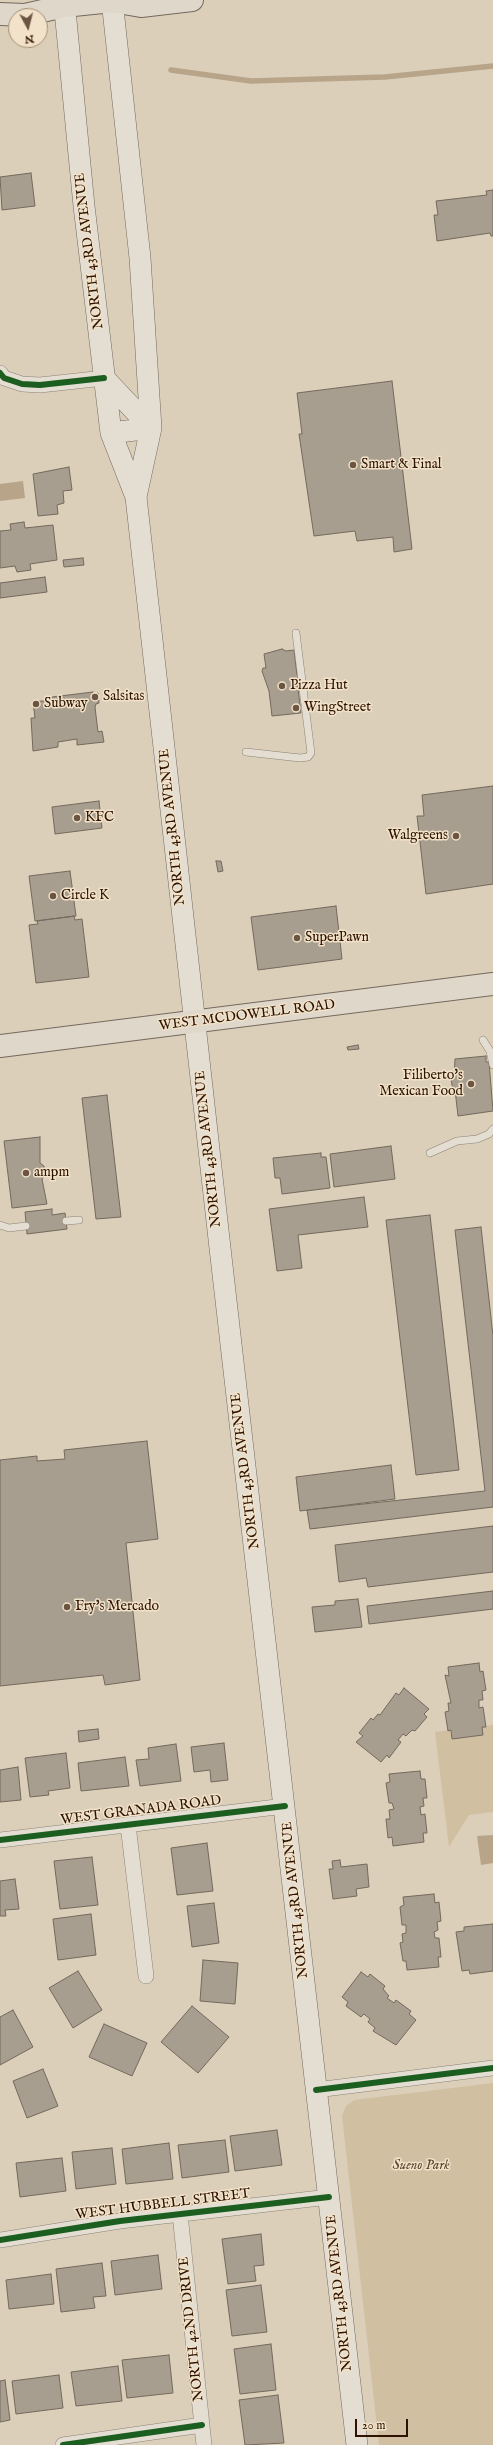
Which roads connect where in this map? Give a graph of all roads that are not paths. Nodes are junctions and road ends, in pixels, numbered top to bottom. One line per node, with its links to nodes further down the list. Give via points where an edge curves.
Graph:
1 (192, 0): 2 (main road, via 141,6)
2 (112, 1): 3 (main road); 7 (main road, NORTH 43RD AVENUE, via 140,258)
3 (64, 3): 4 (main road, via 25,15); 6 (main road, NORTH 43RD AVENUE)
4 (0, 14)
5 (0, 373): 6 (street, via 4,378 22,384 40,385)
6 (104, 378): 7 (main road); 8 (main road, NORTH 43RD AVENUE)
7 (151, 428): 8 (main road); 9 (main road, NORTH 43RD AVENUE)
8 (111, 433): 9 (main road, NORTH 43RD AVENUE)
9 (136, 496): 13 (main road, NORTH 43RD AVENUE)
10 (296, 633): 11 (lane, via 311,753 308,757 300,758)
11 (246, 752)
12 (493, 984): 13 (main road, WEST MCDOWELL ROAD)
13 (194, 1023): 15 (main road, WEST MCDOWELL ROAD); 23 (main road, NORTH 43RD AVENUE)
14 (483, 1040): 16 (lane, via 490,1051)
15 (0, 1046)
16 (493, 1065)
17 (493, 1129): 18 (lane, via 489,1134 477,1139 457,1141)
18 (430, 1153)
19 (79, 1220): 20 (lane)
20 (66, 1221)
21 (0, 1225): 22 (lane, via 9,1228)
22 (26, 1226)
23 (286, 1806): 24 (street, WEST GRANADA ROAD); 28 (main road, NORTH 43RD AVENUE)
24 (128, 1825): 25 (street, WEST GRANADA ROAD); 26 (street)
25 (0, 1840)
26 (146, 1976)
27 (493, 2068): 28 (street)
28 (316, 2090): 29 (main road, NORTH 43RD AVENUE)
29 (329, 2197): 30 (street, WEST HUBBELL STREET); 35 (main road, NORTH 43RD AVENUE)
30 (180, 2214): 31 (street, WEST HUBBELL STREET, via 60,2229); 32 (street, NORTH 42ND DRIVE)
31 (0, 2240)
32 (202, 2425): 33 (street); 34 (street, NORTH 42ND DRIVE)
33 (63, 2445)
34 (204, 2445)
35 (357, 2445)

